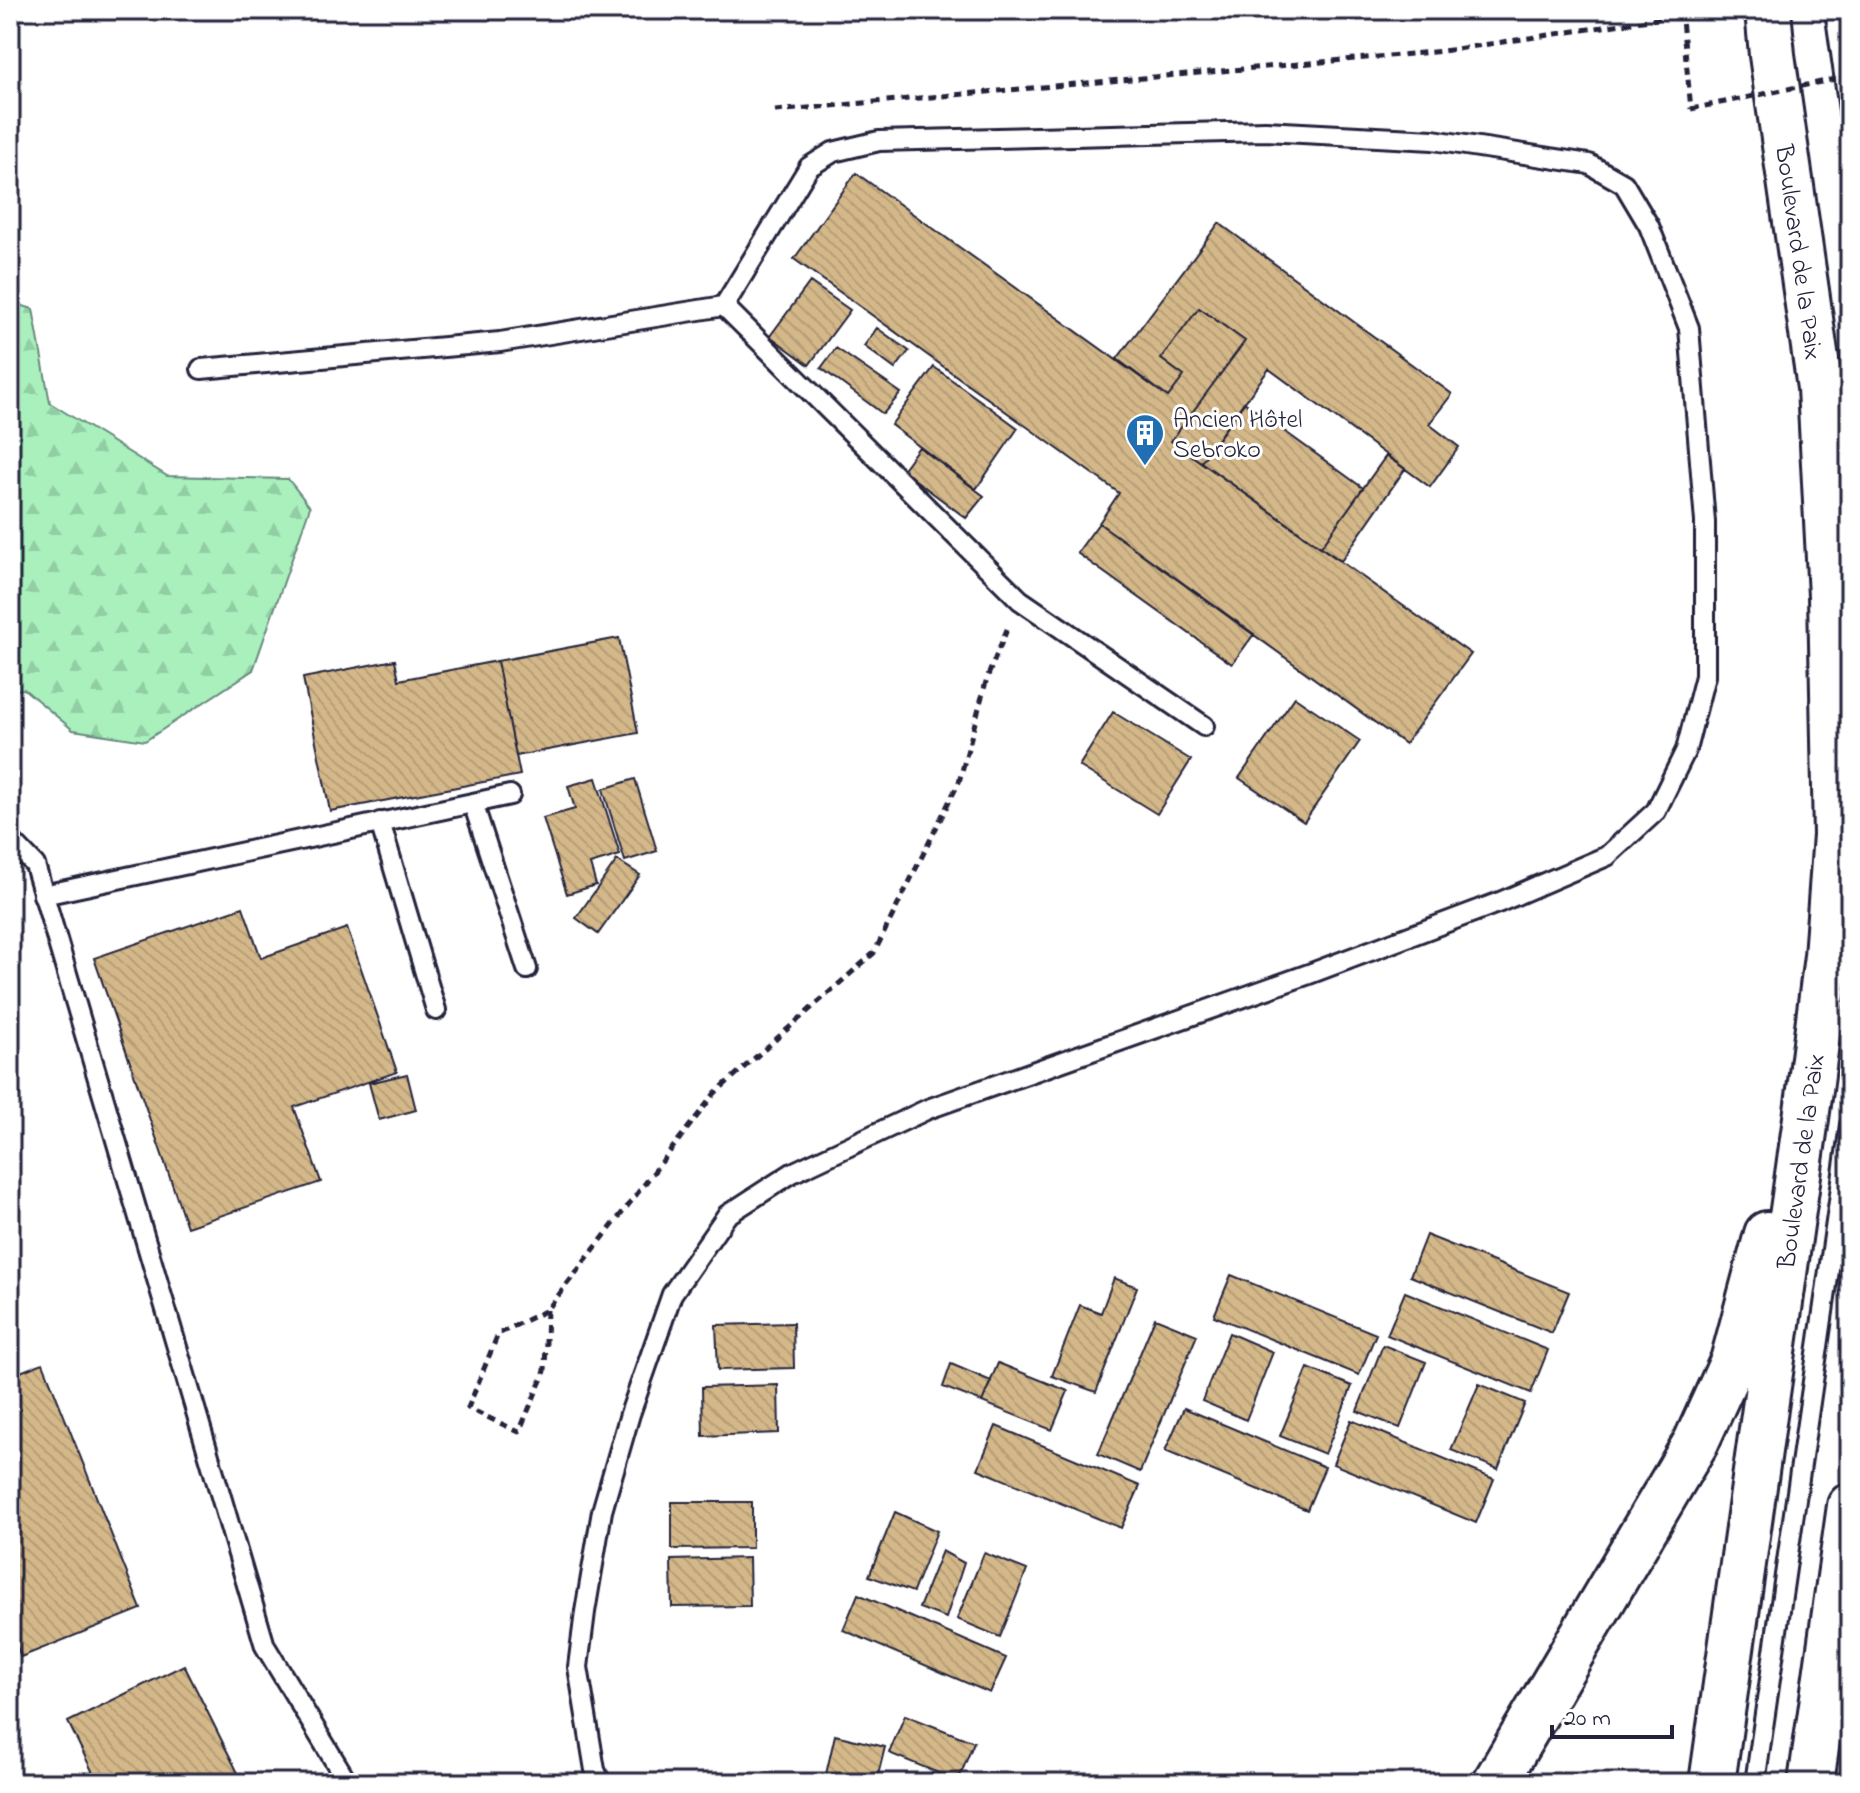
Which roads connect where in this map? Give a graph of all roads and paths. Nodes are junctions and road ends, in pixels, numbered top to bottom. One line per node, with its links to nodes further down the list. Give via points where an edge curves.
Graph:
1 (1768, 10): 18 (main road, Boulevard de la Paix, via 1820,388 1831,612 1836,835)
2 (1835, 10): 6 (lane)
3 (1682, 12): 4 (path, bridge, via 1691,109); 5 (path, via 1443,51)
4 (1850, 76)
5 (775, 111)
6 (1850, 117)
7 (724, 306): 8 (lane, via 500,342); 9 (lane); 23 (lane, via 809,167 833,152 879,141 1265,131 1433,140 1589,164 1624,184 1649,226 1689,328 1705,522 1705,676 1686,750 1656,811 1607,856 1338,963 928,1109 792,1173 727,1215 672,1294 602,1511 578,1667)
8 (201, 369)
9 (1020, 600): 10 (lane); 20 (path, via 987,678 959,782 874,953 715,1093)
10 (1204, 726)
11 (510, 795): 12 (lane)
12 (473, 803): 13 (lane); 16 (lane)
13 (380, 822): 15 (lane); 17 (lane)
14 (10, 839): 15 (lane, via 35,865)
15 (43, 895): 22 (lane, via 265,1646)
16 (527, 969)
17 (436, 1010)
18 (1810, 1090): 24 (main road, via 1733,1361 1696,1442); 25 (main road, Boulevard de la Paix)
19 (1850, 1125): 26 (lane, Boulevard de la Paix)
20 (547, 1310): 20 (path, via 545,1371 519,1432 468,1408 498,1334)
21 (1850, 1506): 27 (main road)
22 (348, 1783)
23 (601, 1783)
24 (1495, 1783)
25 (1712, 1783)
26 (1755, 1783)
27 (1811, 1783)

